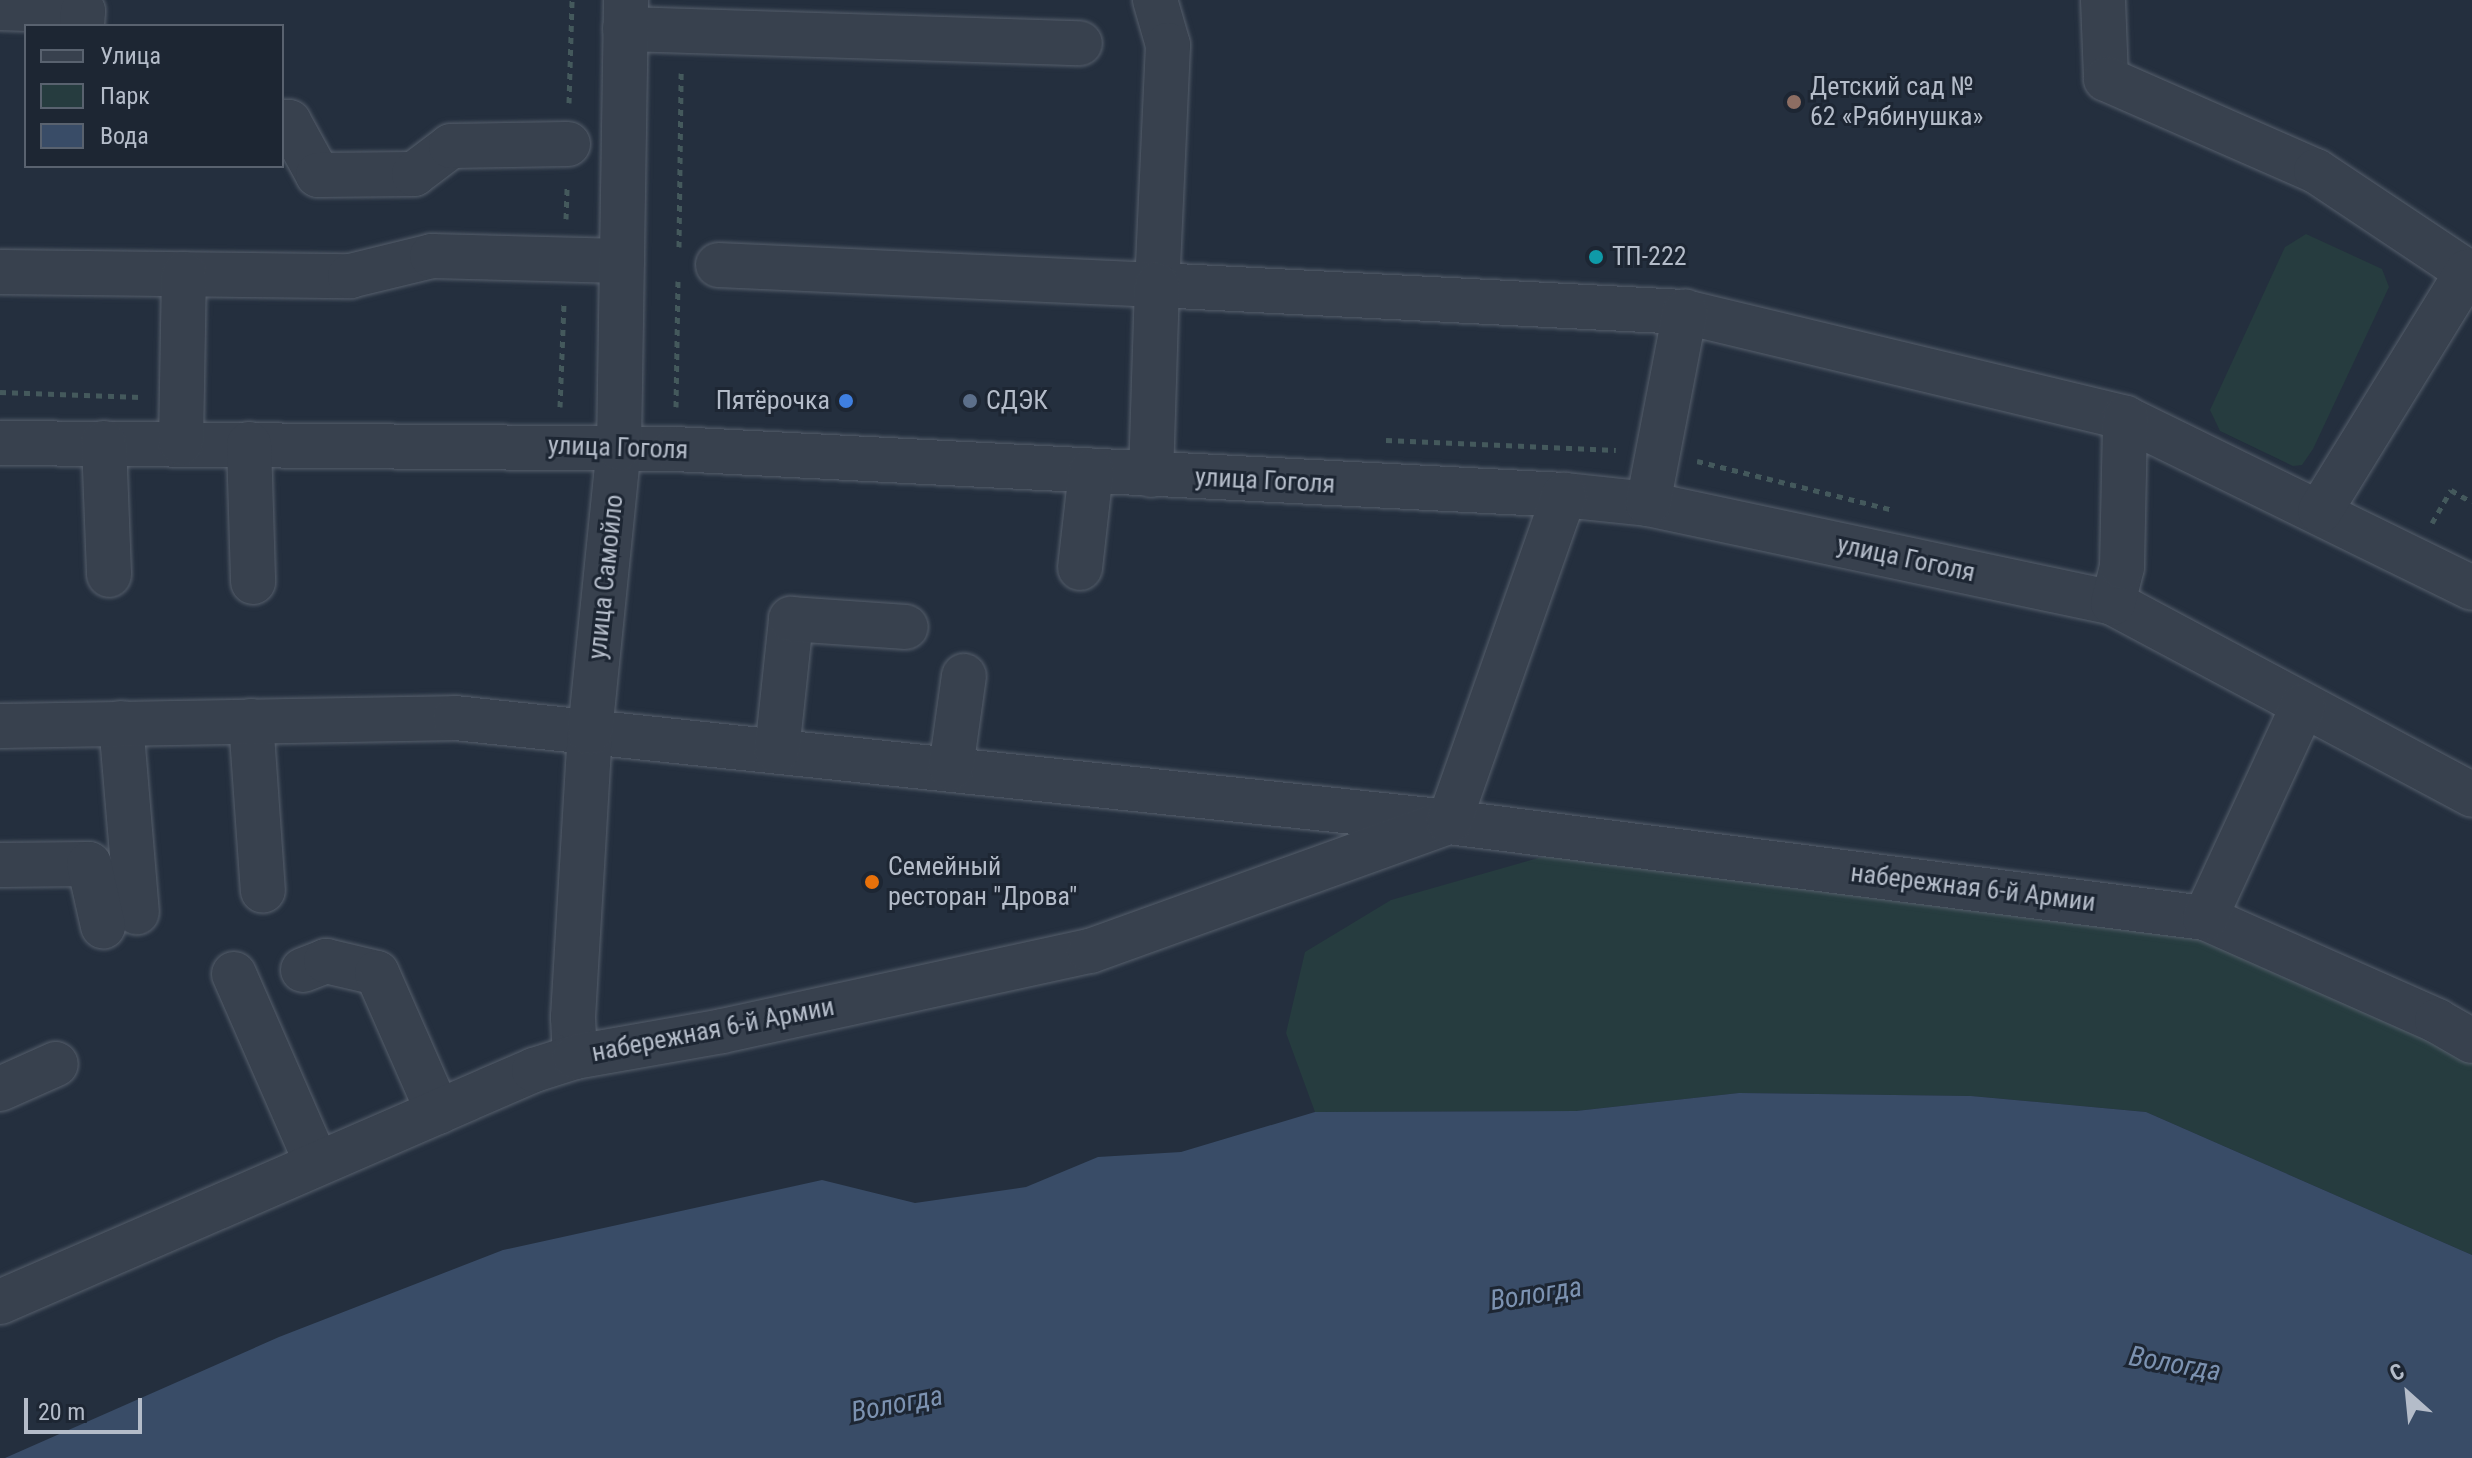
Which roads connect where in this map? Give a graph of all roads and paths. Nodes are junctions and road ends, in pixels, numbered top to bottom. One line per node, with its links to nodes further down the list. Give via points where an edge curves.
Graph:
1 (572, 0): 9 (path)
2 (1155, 0): 16 (street, via 1168,45)
3 (2103, 0): 14 (street, via 2106,79 2316,171)
4 (0, 8): 6 (street, via 83,11)
5 (625, 14): 7 (street); 11 (street, улица Самойло)
6 (82, 24)
7 (1080, 43)
8 (284, 122): 9 (street, via 289,122 318,175 414,174 451,146)
9 (568, 144): 10 (path)
10 (565, 259): 11 (street); 15 (street, via 432,256 350,276); 23 (path)
11 (622, 261): 24 (street, улица Самойло)
12 (718, 265): 16 (street)
13 (0, 272): 15 (street)
14 (2470, 273): 30 (street)
15 (184, 274): 21 (street)
16 (1157, 285): 17 (street); 26 (street)
17 (1685, 312): 18 (street); 29 (street)
18 (2125, 418): 30 (street); 36 (street, via 2122,567)
19 (0, 443): 20 (street, улица Гоголя)
20 (104, 443): 21 (street, улица Гоголя); 33 (street)
21 (181, 443): 22 (street, улица Гоголя)
22 (249, 444): 23 (street, улица Гоголя); 34 (street)
23 (562, 445): 24 (street, улица Гоголя)
24 (619, 448): 25 (street, улица Гоголя); 43 (street, улица Самойло)
25 (1091, 471): 26 (street, улица Гоголя); 32 (street)
26 (1151, 475): 27 (street, улица Гоголя)
27 (1564, 495): 29 (street, улица Гоголя); 47 (street)
28 (2472, 502): 31 (path, via 2451,490)
29 (1648, 504): 36 (street, улица Гоголя)
30 (2320, 511): 31 (street)
31 (2414, 556): 35 (street)
32 (1080, 568)
33 (109, 575)
34 (253, 582)
35 (2472, 588)
36 (2113, 603): 39 (street, улица Гоголя)
37 (906, 627): 44 (street, via 791,619)
38 (964, 676): 45 (street)
39 (2303, 706): 46 (street, улица Гоголя); 50 (street)
40 (251, 721): 41 (street, набережная 6-й Армии); 43 (street, набережная 6-й Армии, via 455,718); 49 (street)
41 (121, 723): 42 (street, набережная 6-й Армии); 48 (street, via 120,919 89,864)
42 (0, 726)
43 (590, 732): 44 (street, набережная 6-й Армии); 54 (street, улица Самойло)
44 (777, 751): 45 (street, набережная 6-й Армии)
45 (951, 768): 47 (street, набережная 6-й Армии)
46 (2472, 795)
47 (1449, 822): 50 (street, набережная 6-й Армии); 54 (street, набережная 6-й Армии, via 1090,951 722,1031)
48 (0, 865)
49 (263, 891)
50 (2205, 918): 53 (street, набережная 6-й Армии)
51 (303, 970): 57 (street, via 326,961 377,973)
52 (234, 974): 58 (street)
53 (2472, 1041)
54 (575, 1057): 57 (street, набережная 6-й Армии)
55 (56, 1064): 56 (street)
56 (0, 1089)
57 (438, 1112): 58 (street, набережная 6-й Армии)
58 (317, 1164): 59 (street, набережная 6-й Армии)
59 (0, 1302)

